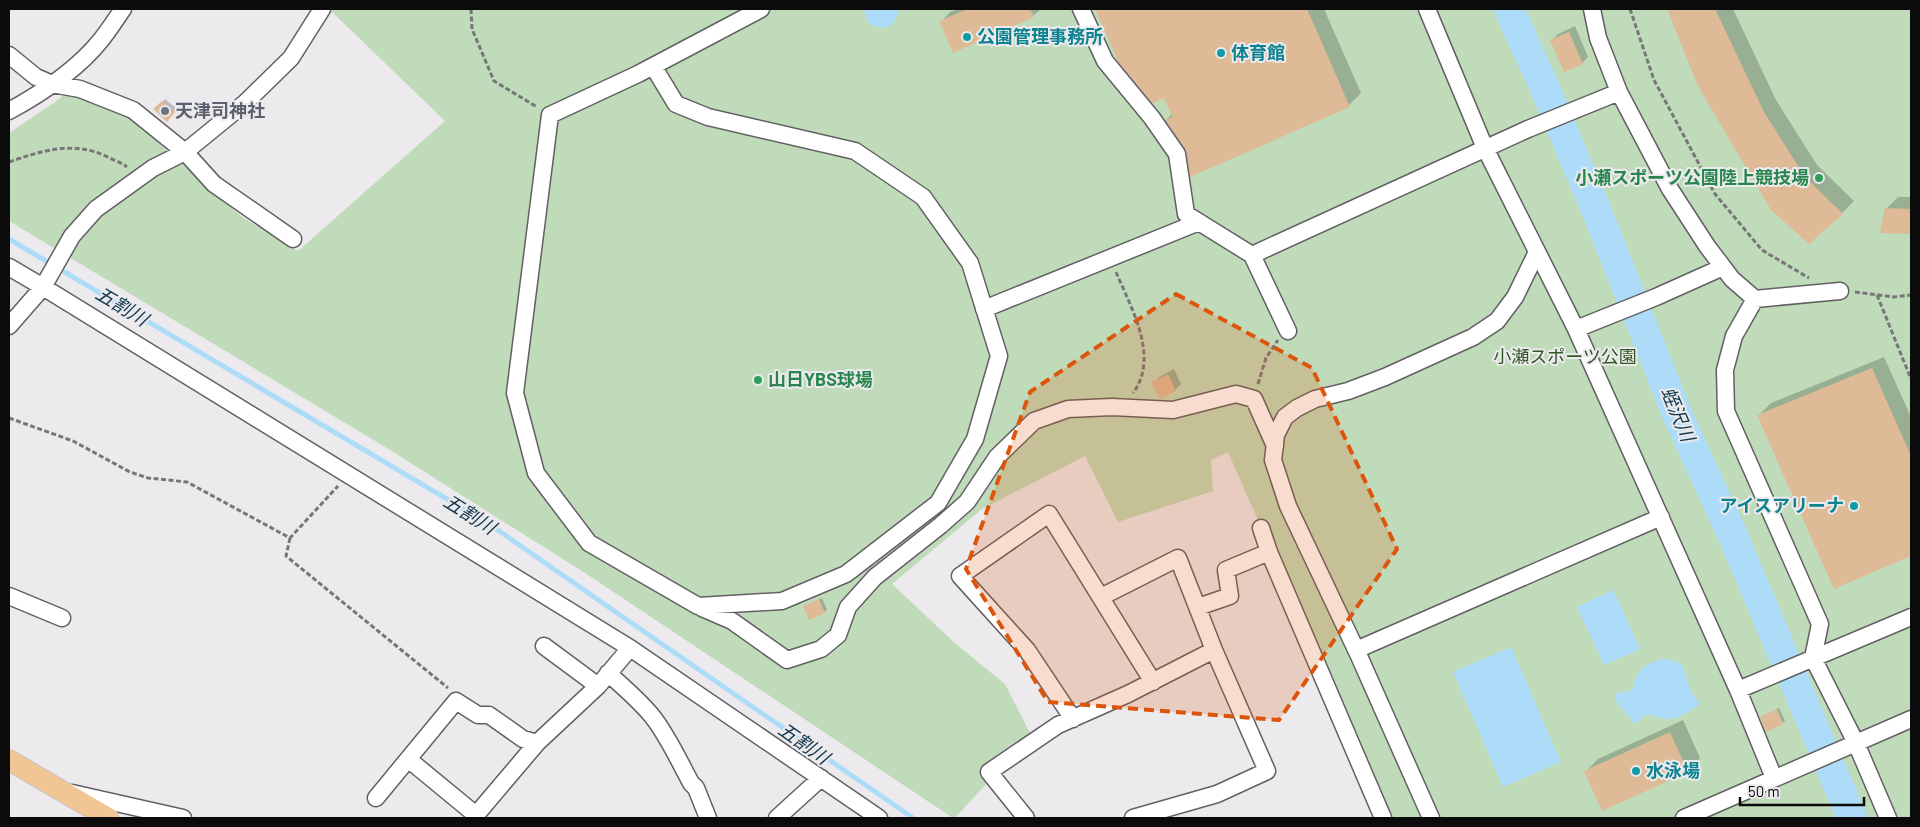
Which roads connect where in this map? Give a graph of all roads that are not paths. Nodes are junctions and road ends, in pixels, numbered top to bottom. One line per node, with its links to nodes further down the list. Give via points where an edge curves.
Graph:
1 (123, 9): 9 (street, via 100,41 76,66)
2 (322, 9): 13 (street, via 291,58 245,104)
3 (761, 9): 8 (street)
4 (1081, 9): 14 (street, via 1105,61 1177,154 1186,214)
5 (1427, 9): 12 (street)
6 (1592, 9): 10 (street, via 1598,38)
7 (9, 55): 9 (street, via 36,77)
8 (653, 66): 23 (street, via 676,104 708,117 854,152 923,197 970,263); 33 (street, via 550,115 515,393 536,473 589,543)
9 (52, 84): 11 (street); 13 (street, via 80,89 133,110)
10 (1619, 92): 12 (street); 19 (street, via 1670,189)
11 (9, 111)
12 (1485, 148): 16 (street); 17 (street)
13 (185, 152): 15 (street, via 214,184); 20 (street, via 153,168 96,209 72,236)
14 (1199, 222): 17 (street); 23 (street)
15 (292, 239)
16 (1537, 252): 25 (street); 27 (street, via 1515,297 1497,321 1473,337 1385,377 1315,399 1297,408 1285,416 1276,435)
17 (1252, 255): 26 (street)
18 (9, 267): 20 (street)
19 (1723, 268): 22 (street); 25 (street)
20 (45, 282): 24 (street); 38 (street, via 348,476)
21 (1840, 291): 22 (street)
22 (1755, 299): 41 (street, via 1734,336 1727,362 1726,411 1820,624)
23 (984, 309): 33 (street, via 998,356 975,439 938,503 846,574 782,601)
24 (9, 326)
25 (1576, 329): 28 (street)
26 (1288, 331)
27 (1275, 446): 33 (street, via 1254,399 1236,394 1173,410 1068,409 1034,421 998,457 966,502 875,577 848,607 838,636 821,649 787,660 732,621); 40 (street, via 1273,460 1288,506)
28 (1660, 517): 40 (street); 44 (street)
29 (1261, 528): 30 (street)
30 (1269, 552): 34 (street, via 1226,570 1230,596); 62 (street)
31 (9, 596): 36 (street)
32 (1101, 597): 34 (street, via 1178,558); 43 (street); 45 (street, via 1049,514 960,576 1027,650)
33 (698, 606)
34 (1198, 607): 39 (street)
35 (1911, 617): 41 (street)
36 (62, 618)
37 (544, 646): 42 (street)
38 (630, 648): 42 (street); 51 (street)
39 (1214, 650): 43 (street); 61 (street, via 1267,771 1218,794)
40 (1356, 650): 63 (street)
41 (1813, 658): 44 (street); 48 (street)
42 (603, 679): 47 (street); 57 (street, via 640,702 653,718 696,788)
43 (1153, 682): 45 (street)
44 (1738, 690): 52 (street)
45 (1073, 719): 60 (street, via 1058,725 989,772)
46 (1911, 719): 48 (street)
47 (537, 743): 49 (street, via 523,739 489,715 478,715 456,701); 49 (street, via 476,815)
48 (1850, 746): 52 (street); 65 (street)
49 (408, 759): 54 (street)
50 (9, 760): 53 (main road)
51 (821, 778): 58 (street); 59 (street)
52 (1774, 778): 64 (street)
53 (60, 791): 55 (main road); 56 (street)
54 (376, 798)
55 (108, 818)
56 (183, 818)
57 (708, 818)
58 (777, 818)
59 (879, 818)
60 (1026, 818)
61 (1133, 818)
62 (1383, 818)
63 (1432, 818)
64 (1684, 818)
65 (1888, 818)

